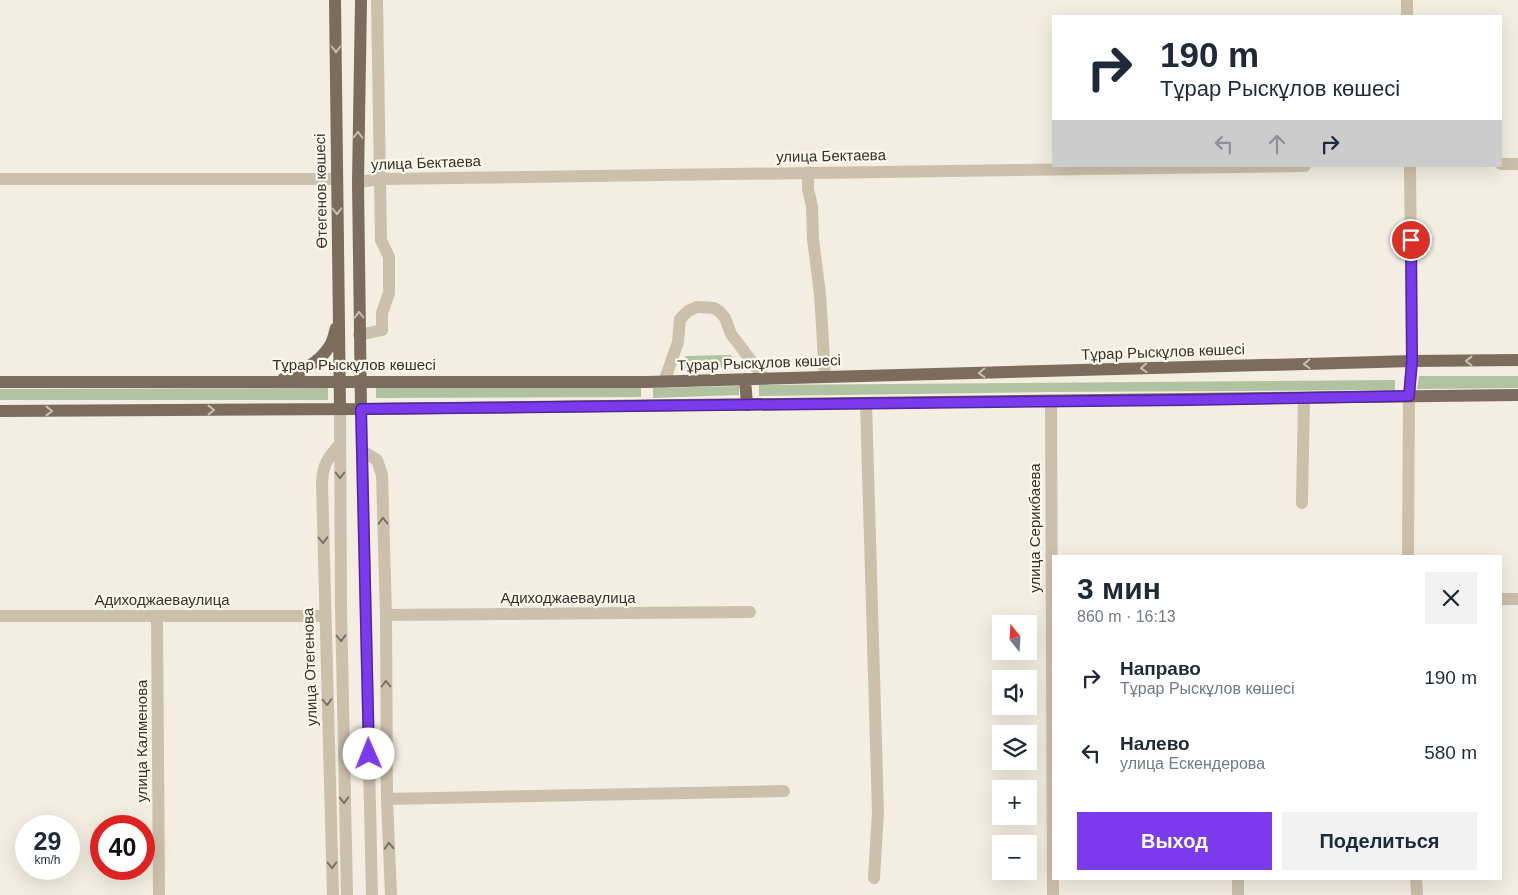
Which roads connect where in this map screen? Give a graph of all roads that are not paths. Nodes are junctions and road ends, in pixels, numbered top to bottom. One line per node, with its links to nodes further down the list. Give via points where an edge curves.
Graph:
1 (335, 0): 13 (main road, Өтегенов көшесі, one-way to 13)
2 (361, 0): 14 (main road, one-way to 2)
3 (377, 0): 11 (street)
4 (1407, 0): 5 (street)
5 (1408, 15)
6 (1502, 164): 7 (street)
7 (1518, 164)
8 (1222, 167): 10 (street, улица Бектаева)
9 (1410, 167): 18 (street)
10 (808, 172): 11 (street, улица Бектаева); 19 (street)
11 (381, 178): 14 (street, улица Бектаева); 16 (street, via 381,240 389,257 389,293 382,313 382,330)
12 (0, 179): 13 (street)
13 (336, 179): 15 (main road, Өтегенов көшесі, one-way to 15)
14 (358, 182): 16 (main road, one-way to 14)
15 (339, 321): 24 (main road, via 330,346 318,361); 25 (main road, Өтегенов көшесі)
16 (359, 335): 22 (main road)
17 (1518, 360): 18 (main road, Тұрар Рыскұлов көшесі, one-way to 18)
18 (1412, 361): 19 (main road, Тұрар Рыскұлов көшесі, one-way to 19); 29 (street)
19 (825, 377): 21 (main road, Тұрар Рыскұлов көшесі)
20 (745, 379): 21 (main road, Тұрар Рыскұлов көшесі); 27 (main road, Тұрар Рыскұлов көшесі); 33 (main road)
21 (764, 379): 27 (street, via 731,334 720,312 697,306 680,319 678,342)
22 (360, 381): 25 (main road, Тұрар Рыскұлов көшесі); 26 (main road, Тұрар Рыскұлов көшесі); 36 (main road)
23 (0, 382): 24 (main road, Тұрар Рыскұлов көшесі)
24 (276, 382): 25 (main road, Тұрар Рыскұлов көшесі)
25 (340, 382): 35 (main road, Өтегенов көшесі)
26 (647, 382): 27 (main road, Тұрар Рыскұлов көшесі); 34 (main road)
27 (664, 382)
28 (1518, 395): 29 (main road)
29 (1409, 396): 30 (main road); 42 (street)
30 (1304, 398): 31 (main road); 40 (street)
31 (1051, 401): 32 (main road); 41 (street, улица Серикбаева)
32 (866, 403): 33 (main road); 52 (street, via 878,812)
33 (747, 405): 34 (main road)
34 (648, 406): 36 (main road)
35 (340, 409): 36 (main road); 37 (main road, one-way to 35); 38 (street, улица Отегенова)
36 (361, 409): 39 (street)
37 (0, 411)
38 (340, 444): 48 (street, улица Отегенова, one-way to 48, via 323,468); 58 (street, улица Отегенова, one-way to 58)
39 (362, 451): 46 (street, one-way to 39, via 382,476 377,460); 59 (street)
40 (1302, 503)
41 (1053, 555)
42 (1408, 555)
43 (1502, 599): 44 (street)
44 (1518, 599)
45 (750, 612): 46 (street, Адиходжаеваулица)
46 (386, 615): 51 (street, one-way to 46)
47 (0, 616): 49 (street, Адиходжаеваулица)
48 (325, 616): 49 (street, Адиходжаеваулица); 57 (street, улица Отегенова, one-way to 57)
49 (157, 617): 56 (street, улица Калменова)
50 (784, 791): 51 (street)
51 (387, 799): 60 (street, one-way to 51)
52 (874, 878)
53 (1053, 880): 61 (street, улица Серикбаева)
54 (1238, 880): 62 (street)
55 (1416, 880): 63 (street)
56 (159, 895)
57 (333, 895)
58 (347, 895)
59 (372, 895)
60 (391, 895)
61 (1053, 895)
62 (1238, 895)
63 (1417, 895)

